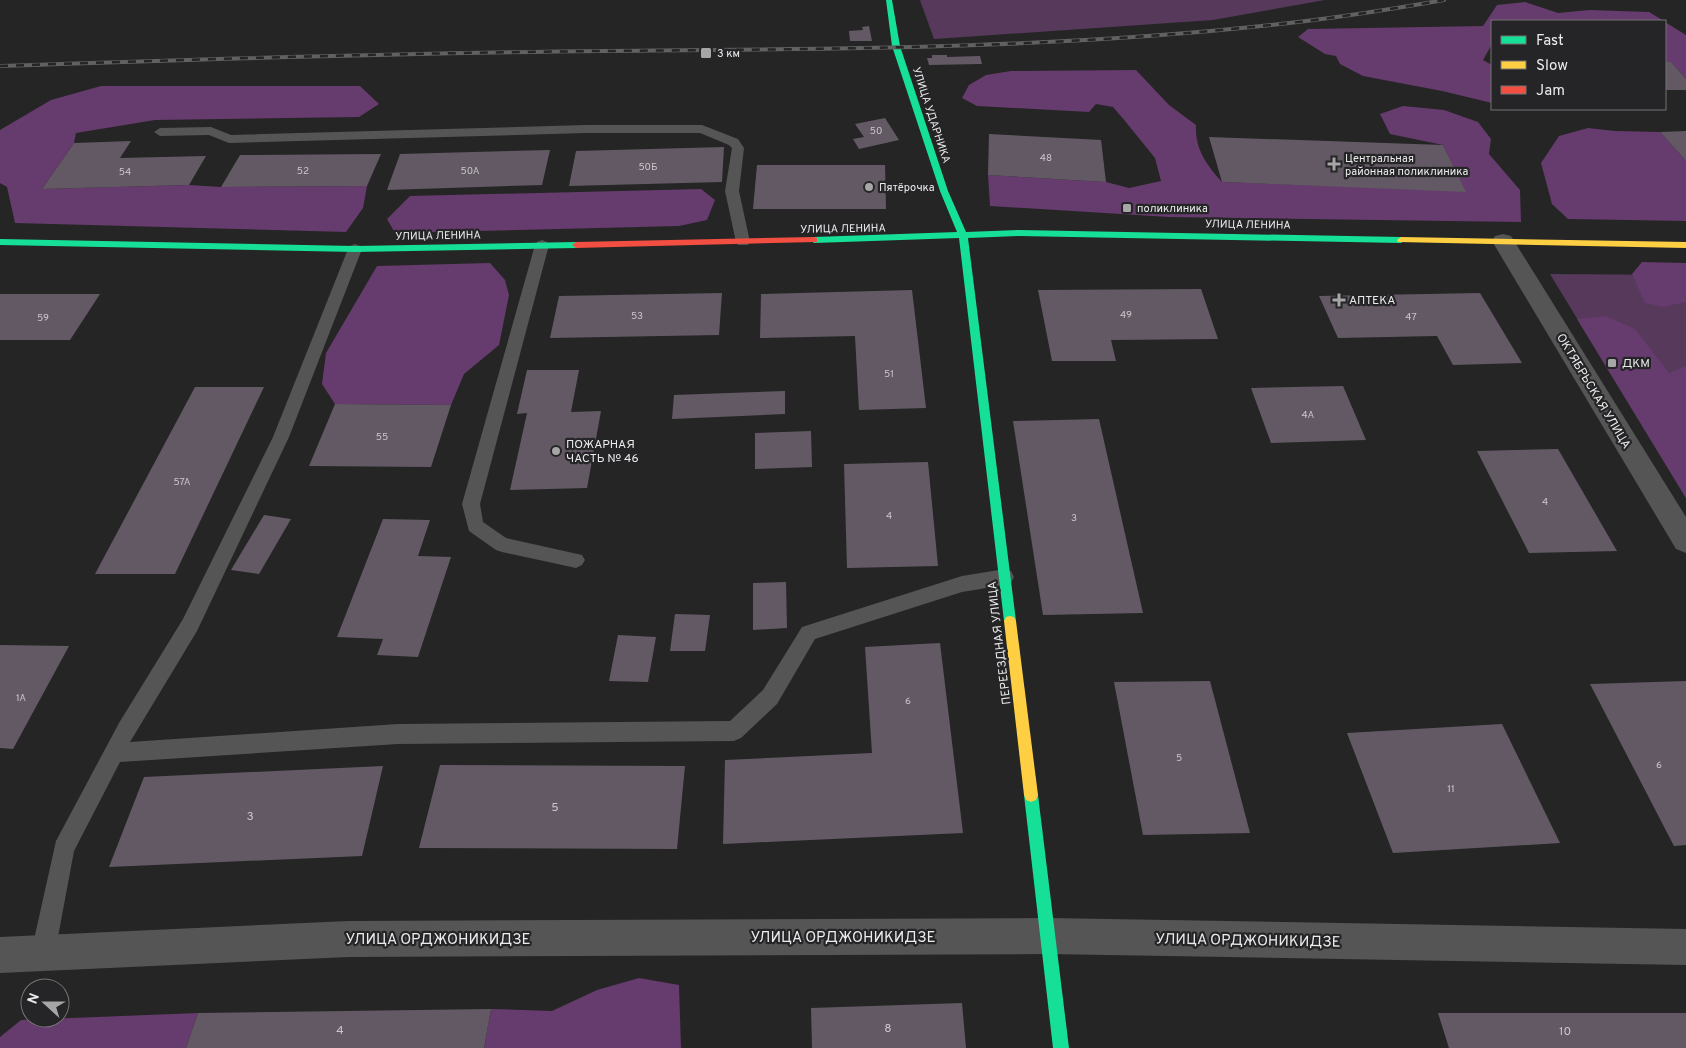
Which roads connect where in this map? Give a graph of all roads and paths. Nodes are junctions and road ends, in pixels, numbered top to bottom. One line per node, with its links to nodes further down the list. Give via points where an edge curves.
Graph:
1 (889, 0): 3 (street, УЛИЦА УДАРНИКА, via 896,46 944,191)
2 (160, 132): 6 (lane, via 211,131 229,139 702,129 734,142 738,148 732,191)
3 (963, 235): 4 (street, УЛИЦА ЛЕНИНА); 6 (street, УЛИЦА ЛЕНИНА, via 892,240); 12 (street, ПЕРЕЕЗДНАЯ УЛИЦА)
4 (1503, 241): 8 (street, УЛИЦА ЛЕНИНА); 10 (street, ОКТЯБРЬСКАЯ УЛИЦА)
5 (0, 242): 9 (street, УЛИЦА ЛЕНИНА)
6 (743, 242): 7 (street, УЛИЦА ЛЕНИНА)
7 (542, 245): 9 (street, УЛИЦА ЛЕНИНА); 11 (lane, via 471,504 476,526 502,545)
8 (1686, 245)
9 (355, 248): 13 (lane, via 276,446 190,625)
10 (1686, 542)
11 (576, 560)
12 (1004, 577): 13 (lane, via 962,584 808,633 770,697 734,731 398,734); 14 (street, ПЕРЕЕЗДНАЯ УЛИЦА)
13 (114, 753): 16 (lane, via 64,849)
14 (1048, 936): 15 (street, УЛИЦА ОРДЖОНИКИДЗЕ); 16 (street, УЛИЦА ОРДЖОНИКИДЗЕ, via 349,939); 18 (street, ПЕРЕЕЗДНАЯ УЛИЦА)
15 (1686, 948)
16 (44, 953): 17 (street, УЛИЦА ОРДЖОНИКИДЗЕ)
17 (0, 955)
18 (1061, 1048)

